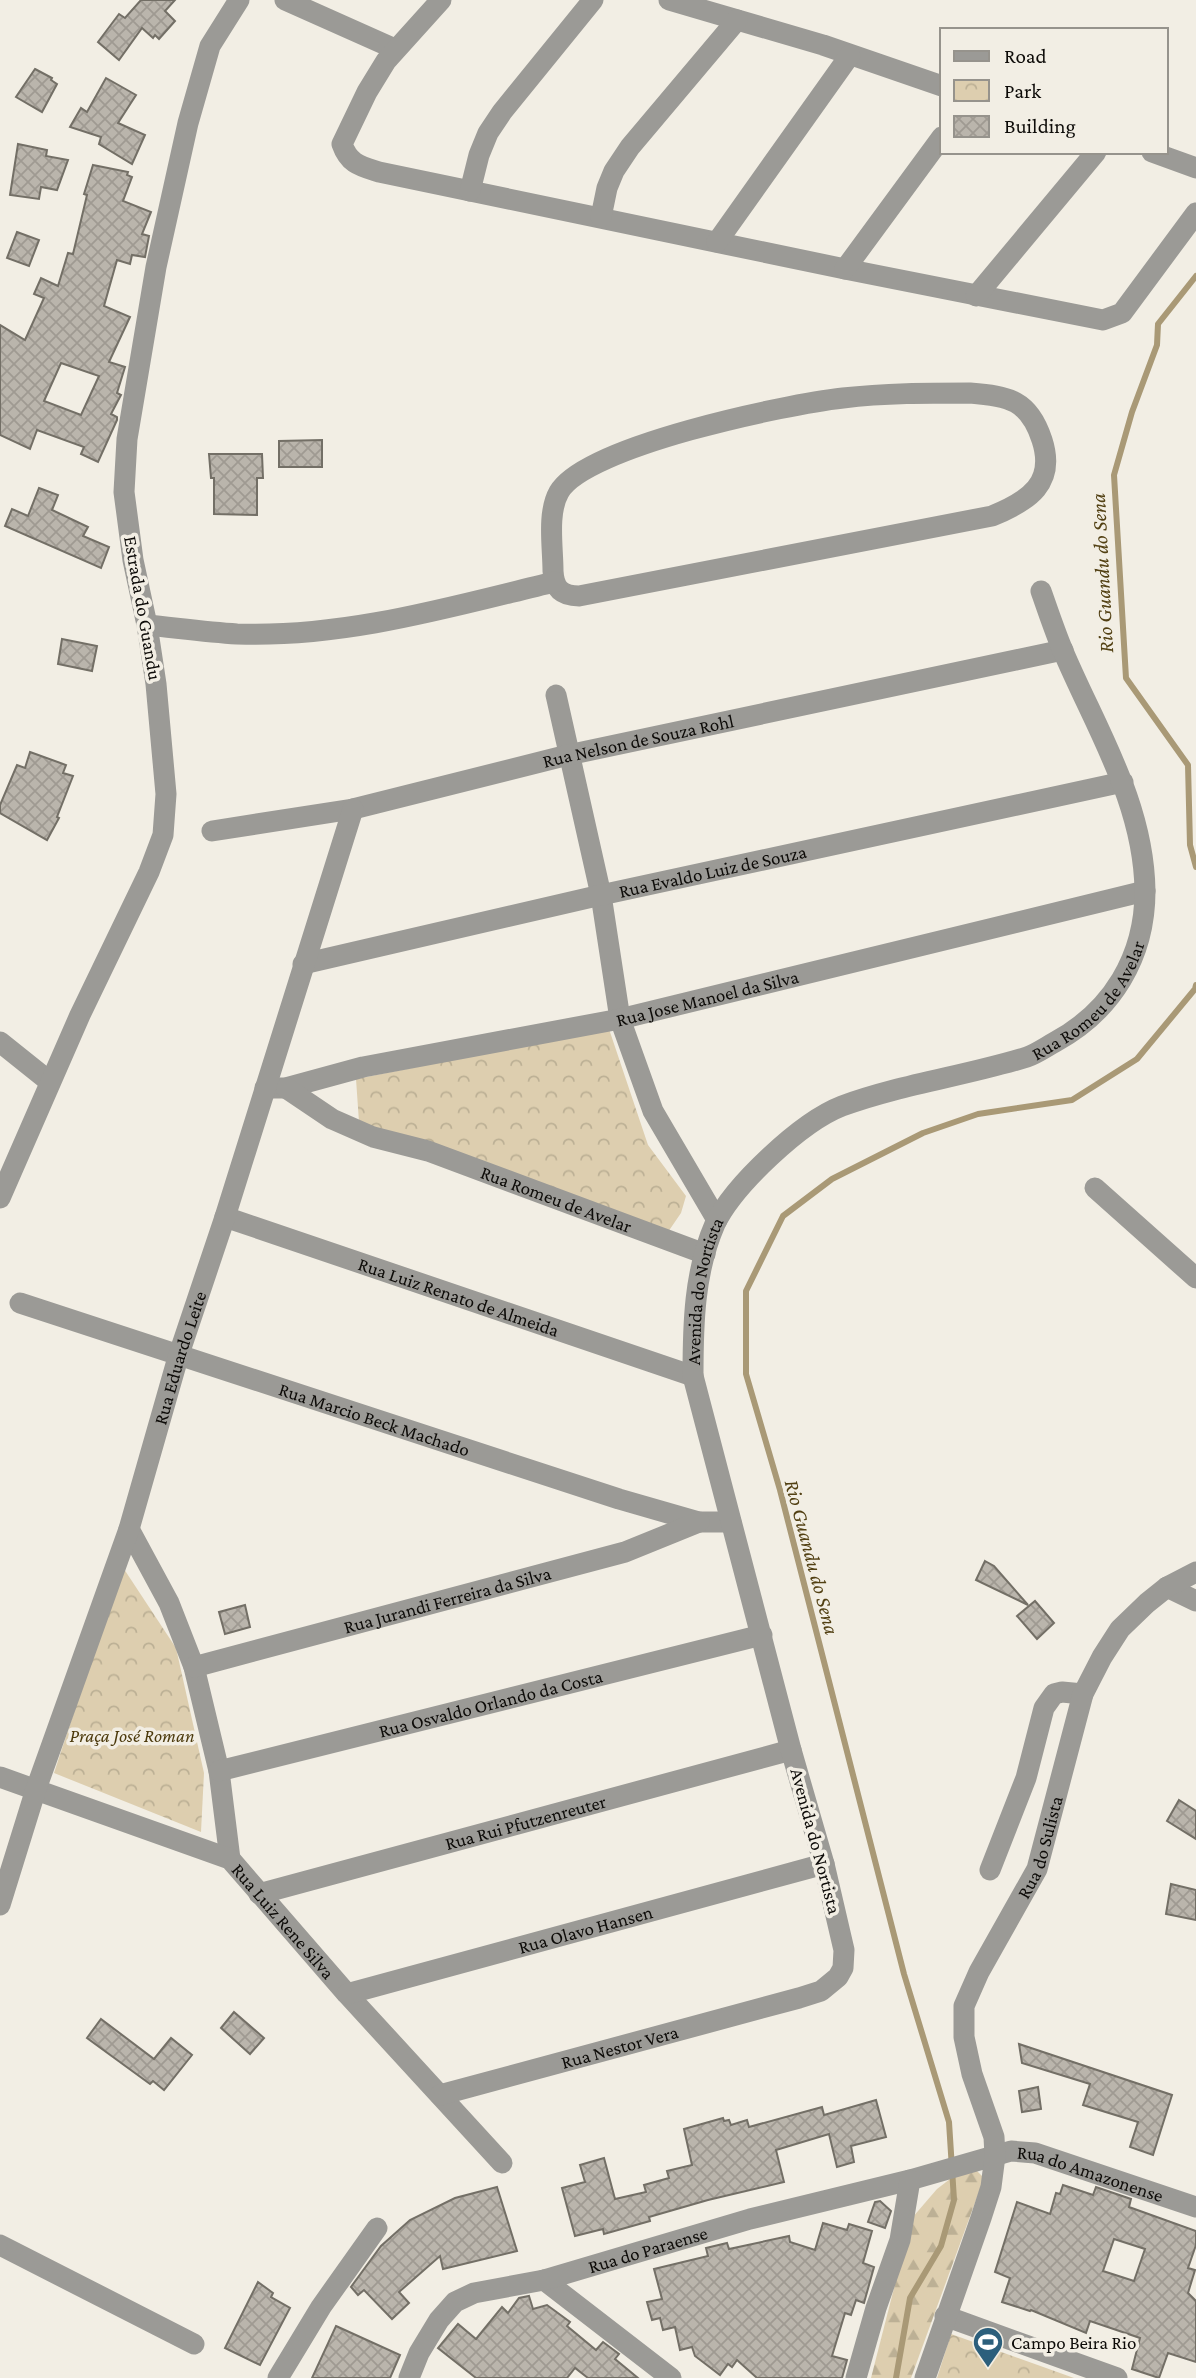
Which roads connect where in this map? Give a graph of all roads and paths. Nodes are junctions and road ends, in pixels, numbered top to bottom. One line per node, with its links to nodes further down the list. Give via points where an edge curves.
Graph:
1 (239, 0): 22 (street, Estrada do Guandu, via 210,46 188,123 156,267 129,427 124,492)
2 (285, 0): 7 (street)
3 (441, 0): 7 (street)
4 (593, 0): 14 (street, via 488,133)
5 (669, 0): 6 (street)
6 (737, 20): 8 (street); 16 (street, via 630,147 614,171)
7 (395, 49): 14 (street, via 367,92 342,144 345,155 353,164 379,172)
8 (850, 55): 9 (street); 17 (street)
9 (940, 85)
10 (940, 140): 18 (street)
11 (1094, 154): 19 (street)
12 (1158, 154): 13 (street)
13 (1196, 168)
14 (470, 191): 16 (street)
15 (1196, 213): 19 (street, via 1122,313 1113,318 1089,319)
16 (601, 217): 17 (street)
17 (717, 242): 18 (street)
18 (845, 269): 19 (street)
19 (976, 296)
20 (554, 582): 20 (street, via 553,512 559,491 570,479 630,449 765,411 854,397 993,395 1028,411 1047,453 1045,475 1030,495 992,516 579,596 568,596); 22 (street, via 398,619 320,630 238,634)
21 (1041, 591): 23 (street, Rua Romeu de Avelar)
22 (147, 625): 34 (street, Estrada do Guandu, via 166,794 163,835)
23 (1063, 650): 25 (street, Rua Nelson de Souza Rohl); 26 (street, Rua Romeu de Avelar)
24 (556, 695): 25 (street, Avenida do Nortista)
25 (568, 755): 27 (street, Rua Nelson de Souza Rohl); 30 (street, Avenida do Nortista)
26 (1124, 782): 29 (street, Rua Romeu de Avelar, via 1139,841); 30 (street, Rua Evaldo Luiz de Souza)
27 (353, 809): 28 (street, Rua Nelson de Souza Rohl); 31 (street, Rua Eduardo Leite)
28 (212, 831)
29 (1145, 891): 32 (street, Rua Jose Manoel da Silva); 40 (street, Rua Romeu de Avelar, via 1140,937 1122,981 1096,1014 1029,1056 839,1107 795,1133 750,1176)
30 (601, 895): 31 (street, Rua Evaldo Luiz de Souza); 32 (street, Avenida do Nortista)
31 (303, 964): 35 (street, Rua Eduardo Leite)
32 (620, 1018): 36 (street, Rua Jose Manoel da Silva, via 363,1067); 40 (street, Avenida do Nortista, via 653,1111)
33 (0, 1042): 34 (street)
34 (50, 1082): 38 (street, Estrada do Guandu)
35 (265, 1088): 36 (street, Rua Jose Manoel da Silva); 39 (street, Rua Eduardo Leite)
36 (286, 1088): 41 (street, Rua Romeu de Avelar, via 332,1119 373,1137 428,1151)
37 (1095, 1188): 42 (street)
38 (0, 1198)
39 (225, 1217): 44 (street, Rua Eduardo Leite); 45 (street, Rua Luiz Renato de Almeida)
40 (717, 1220): 41 (street, Avenida do Nortista)
41 (705, 1254): 45 (street, Avenida do Nortista, via 692,1327)
42 (1196, 1278)
43 (20, 1303): 44 (street, Rua Marcio Beck Machado)
44 (179, 1354): 47 (street, Rua Marcio Beck Machado); 48 (street, Rua Eduardo Leite)
45 (693, 1376): 46 (street, Avenida do Nortista)
46 (731, 1521): 47 (street, Rua Marcio Beck Machado); 52 (street, Avenida do Nortista)
47 (699, 1522): 53 (street, Rua Jurandi Ferreira da Silva, via 625,1552)
48 (129, 1529): 53 (street, via 169,1603); 58 (street, Rua Eduardo Leite)
49 (1196, 1572): 50 (street, Rua do Sulista)
50 (1167, 1587): 51 (street); 54 (street, Rua do Sulista, via 1120,1629)
51 (1196, 1601)
52 (762, 1635): 55 (street, Avenida do Nortista); 56 (street, Rua Osvaldo Orlando da Costa)
53 (194, 1667): 56 (street)
54 (1083, 1693): 61 (street, via 1054,1694 1044,1708 1026,1778); 67 (street, Rua do Sulista, via 1037,1869 964,2006 964,2037 972,2074 994,2137)
55 (791, 1750): 60 (street, Avenida do Nortista); 62 (street, Rua Rui Pfutzenreuter)
56 (219, 1772): 59 (street)
57 (0, 1777): 58 (street, Rua Luiz Rene Silva)
58 (36, 1789): 59 (street, Rua Luiz Rene Silva); 63 (street, Rua Eduardo Leite)
59 (230, 1859): 62 (street, Rua Luiz Rene Silva)
60 (824, 1864): 64 (street, Rua Olavo Hansen); 65 (street, Avenida do Nortista, via 844,1950 843,1968 832,1984)
61 (990, 1870)
62 (259, 1894): 64 (street, Rua Luiz Rene Silva)
63 (0, 1905)
64 (347, 1994): 66 (street, Rua Luiz Rene Silva)
65 (799, 1998): 66 (street, Rua Nestor Vera)
66 (440, 2095): 68 (street, Rua Luiz Rene Silva)
67 (988, 2158): 69 (street, Rua do Amazonense); 70 (street, Rua do Amazonense, via 1011,2151 1035,2153); 74 (street, via 991,2187)
68 (502, 2163)
69 (919, 2178): 73 (street, Rua do Paraense, via 750,2219); 79 (street)
70 (1196, 2207)
71 (377, 2228): 76 (street)
72 (0, 2245): 75 (street)
73 (544, 2280): 77 (street, Rua do Paraense, via 474,2292 455,2302 419,2353); 78 (street)
74 (945, 2316): 80 (street); 81 (street)
75 (194, 2344)
76 (278, 2378)
77 (410, 2378)
78 (671, 2378)
79 (856, 2378)
80 (925, 2378)
81 (1116, 2378)

